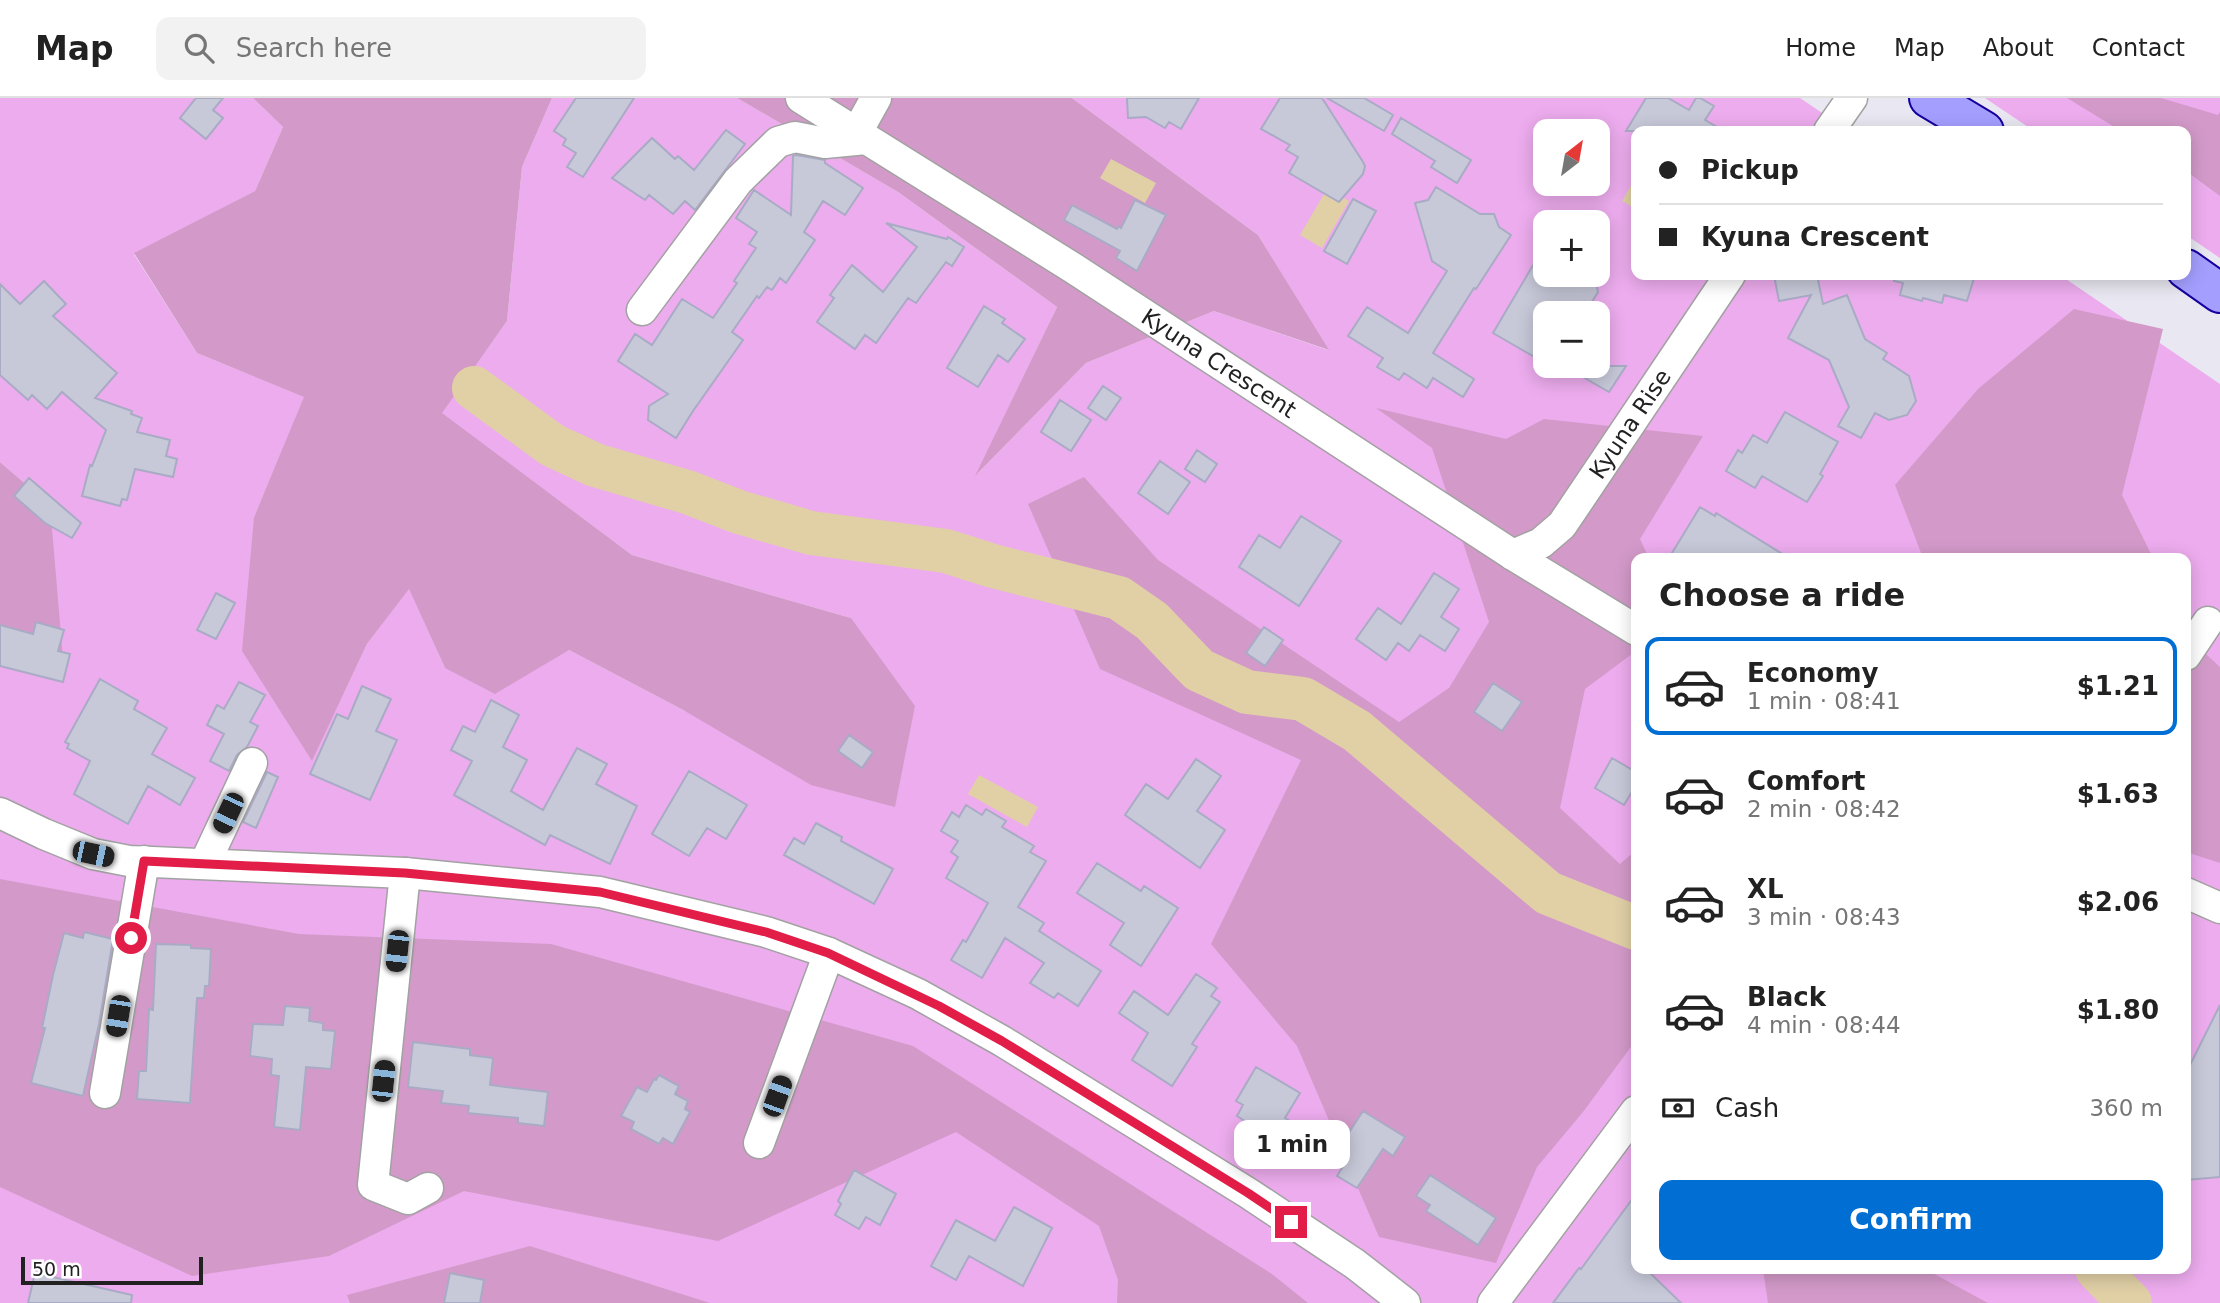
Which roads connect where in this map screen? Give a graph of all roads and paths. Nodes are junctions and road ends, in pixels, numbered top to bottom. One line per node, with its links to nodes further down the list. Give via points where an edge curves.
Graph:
1 (801, 98): 7 (street, Kyuna Crescent)
2 (876, 98): 7 (street)
3 (1852, 98): 5 (street)
4 (1928, 98): 6 (main road)
5 (1832, 126)
6 (1976, 126)
7 (861, 136): 11 (street, via 825,143 795,137 778,142 738,181); 12 (street, Kyuna Crescent, via 1073,268)
8 (2191, 273): 10 (main road)
9 (1727, 280): 12 (street, Kyuna Rise, via 1562,525 1541,543)
10 (2220, 293)
11 (642, 310)
12 (1513, 555): 14 (street, Kyuna Crescent)
13 (2208, 622): 15 (street)
14 (1631, 627)
15 (2191, 648)
16 (252, 763): 19 (street)
17 (0, 813): 18 (street, via 93,854)
18 (144, 861): 19 (street); 24 (street)
19 (205, 863): 20 (street)
20 (405, 873): 23 (street, via 600,892 766,932); 27 (street, via 373,1185 408,1199)
21 (2191, 895): 22 (street)
22 (2220, 908)
23 (828, 953): 26 (street); 28 (street, via 918,994 1002,1041 1248,1193)
24 (105, 1093)
25 (1631, 1118): 29 (street)
26 (759, 1143)
27 (428, 1188)
28 (1405, 1303)
29 (1493, 1303)

